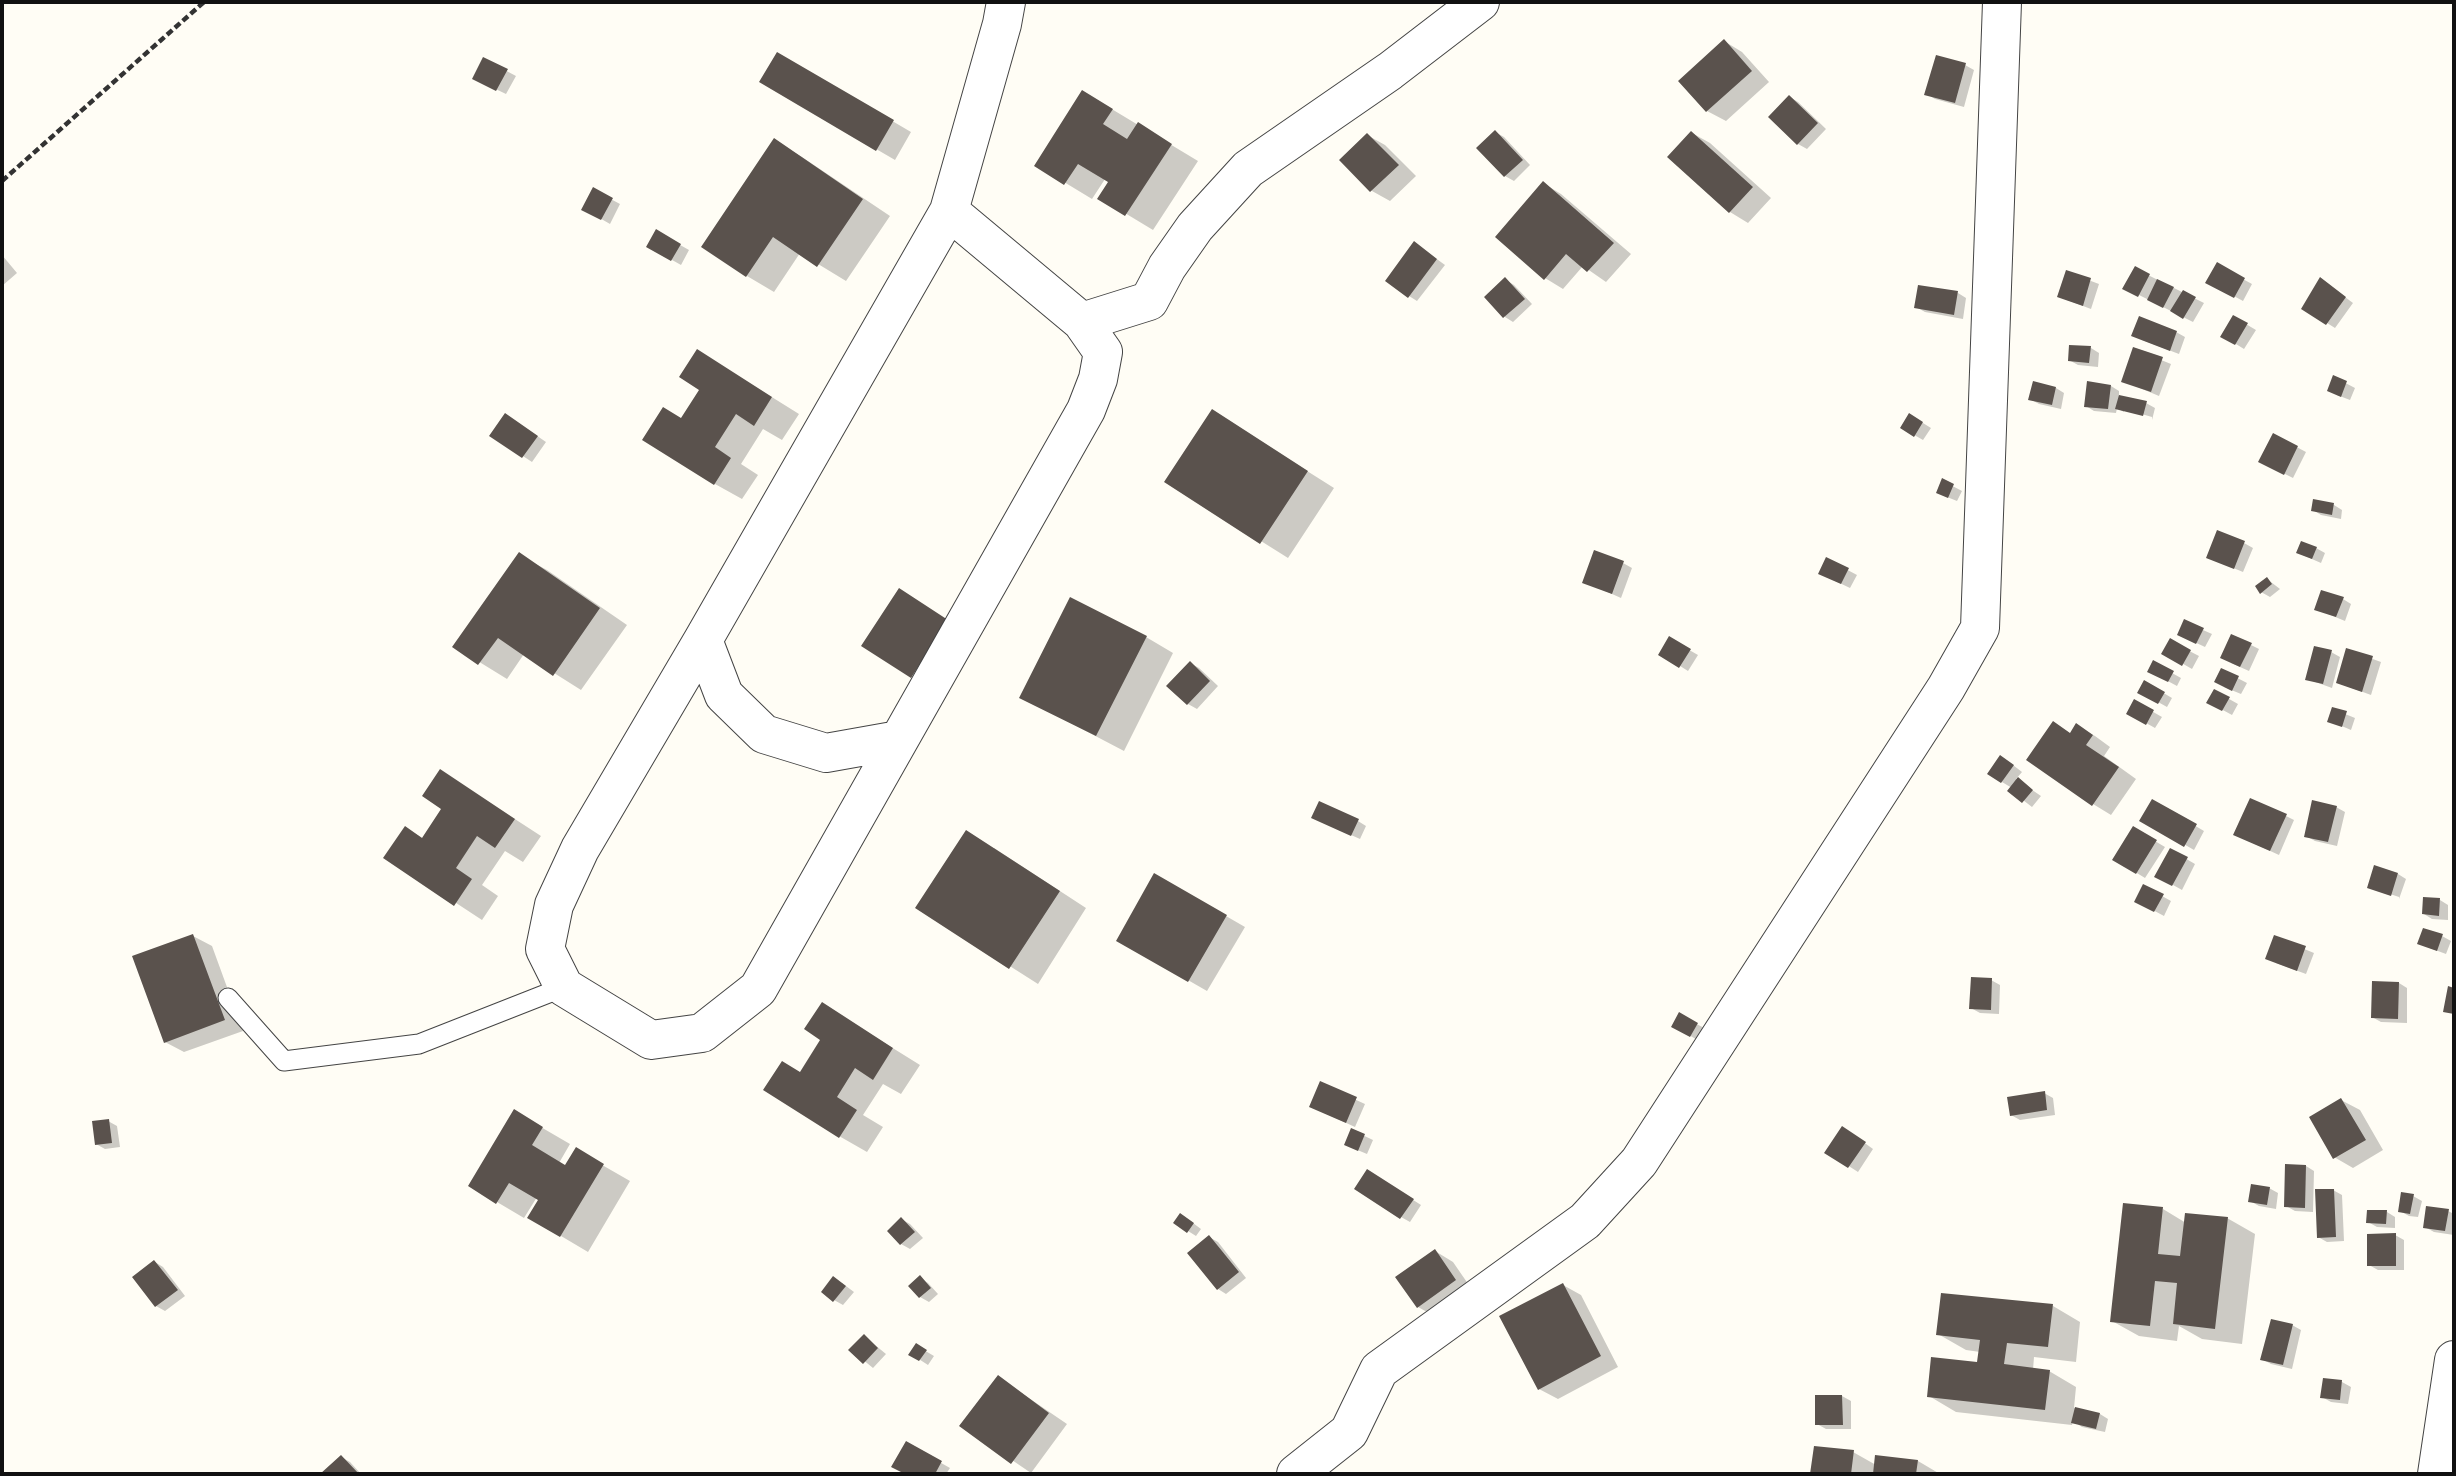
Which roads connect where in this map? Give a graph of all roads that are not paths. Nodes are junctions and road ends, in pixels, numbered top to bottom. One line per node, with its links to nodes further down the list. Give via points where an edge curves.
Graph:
1 (1006, 2): 4 (street)
2 (1480, 2): 5 (street, via 1248,169 1195,227 1149,301)
3 (2002, 2): 11 (street, via 1980,628 1639,1162 1586,1221 1379,1370 1349,1432)
4 (949, 211): 5 (street); 6 (street)
5 (1082, 322): 7 (street, via 1103,352 1086,410)
6 (704, 640): 7 (street, via 724,695 764,734 826,753); 8 (street, via 580,849 554,905 545,949)
7 (899, 740): 8 (street, via 758,989 702,1033 651,1040)
8 (564, 987): 9 (lane, via 419,1044 284,1061)
9 (228, 998)
10 (2454, 1360): 12 (street)
11 (1296, 1474)
12 (2438, 1474)

